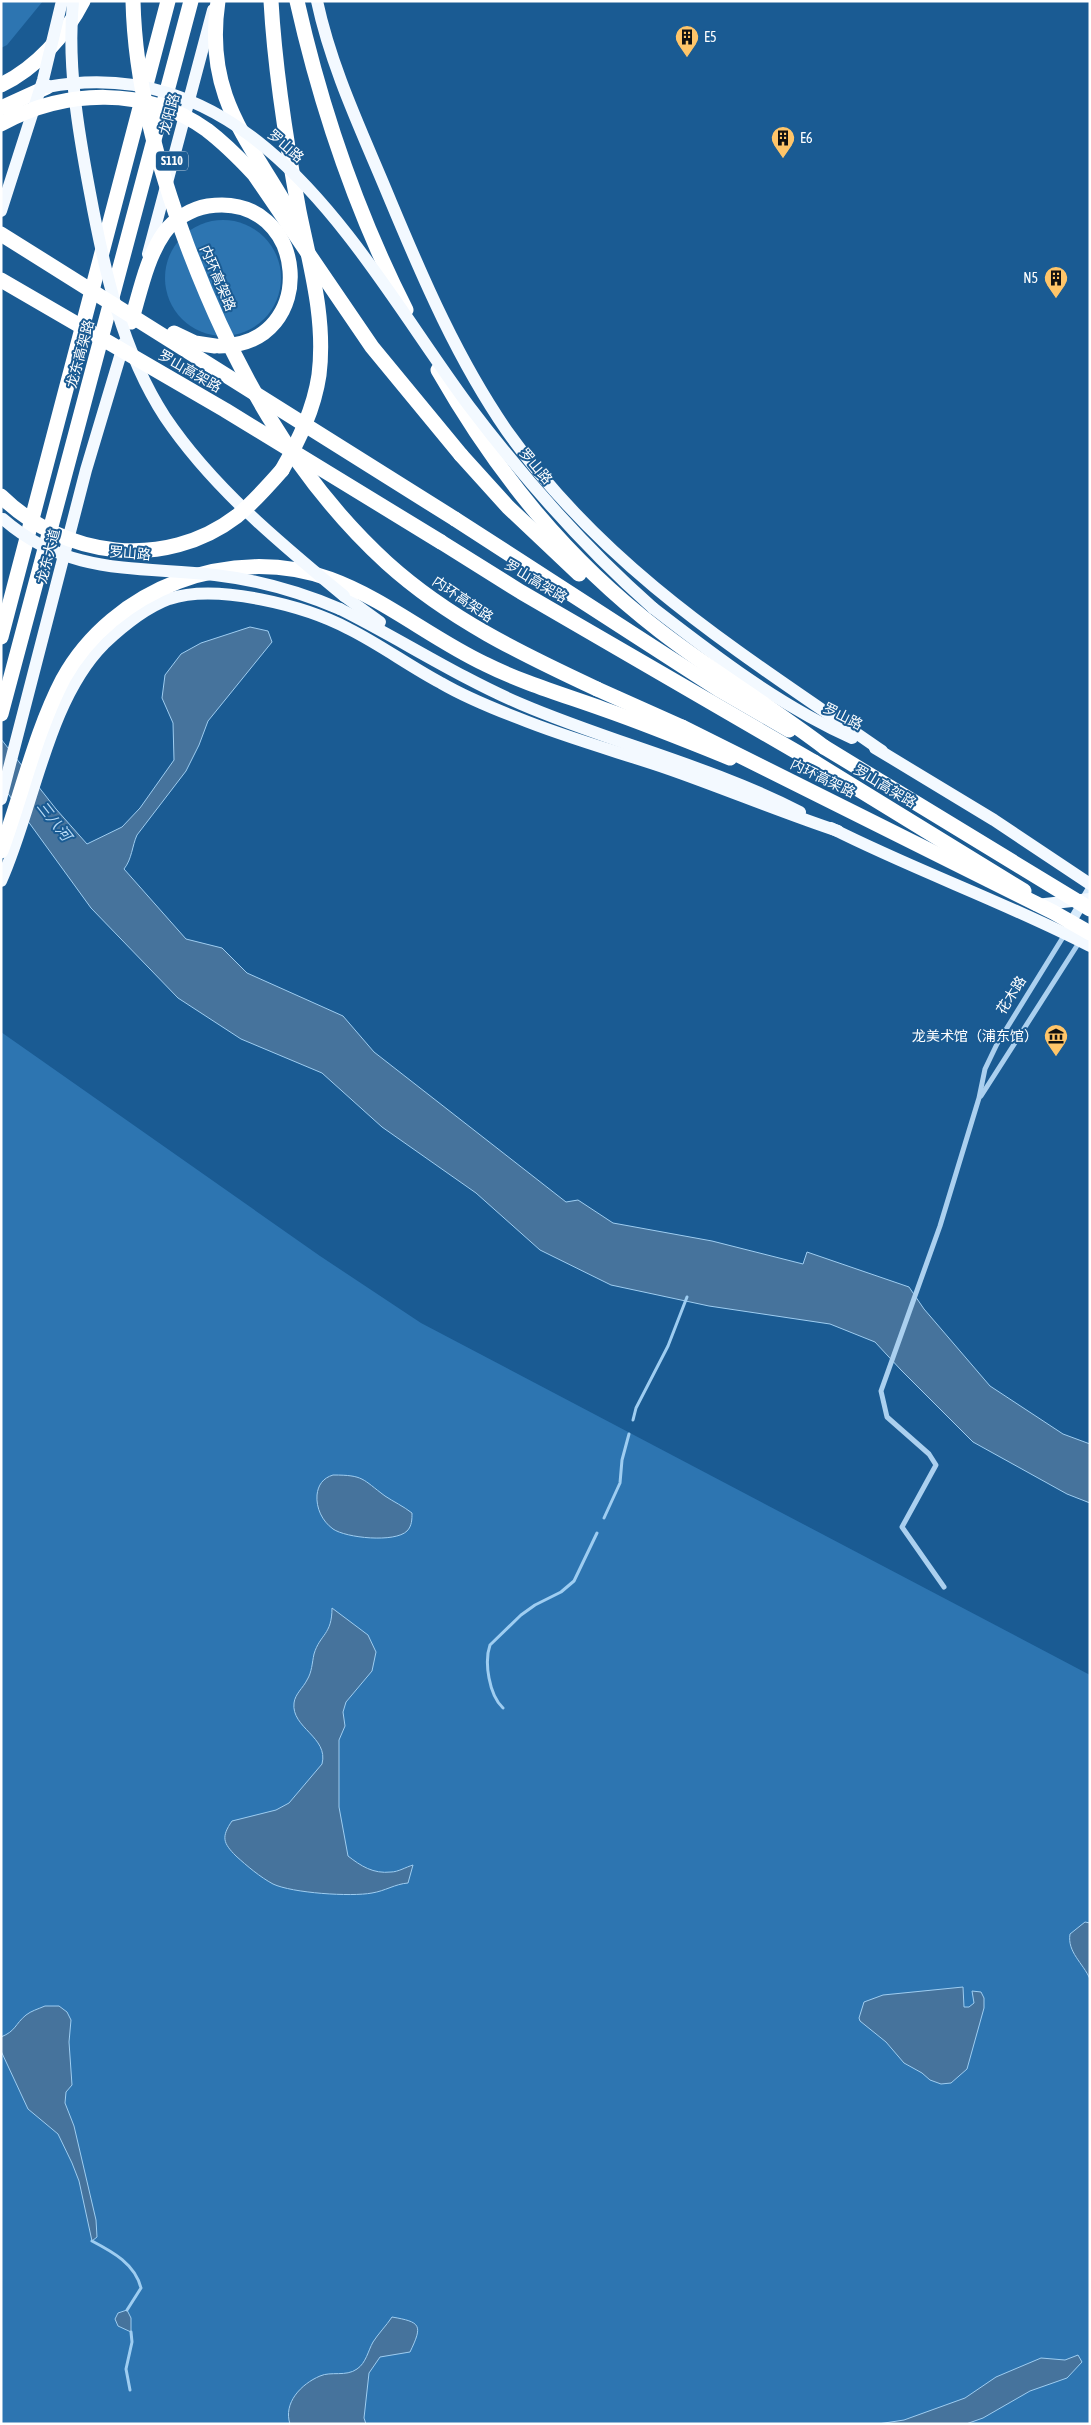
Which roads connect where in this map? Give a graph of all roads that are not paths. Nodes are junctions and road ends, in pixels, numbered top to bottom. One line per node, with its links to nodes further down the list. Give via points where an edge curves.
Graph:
1 (62, 1): 17 (main road, bridge, via 43,80)
2 (73, 1): 27 (main road, bridge, via 74,84 95,223 120,318 152,396 184,444 252,516 344,596)
3 (83, 1): 11 (highway, bridge, via 62,34 37,61)
4 (133, 1): 32 (highway, 内环高架路, bridge, via 143,97 162,173 194,264 258,402 330,504 403,576 446,610 487,635)
5 (168, 1): 25 (highway, 龙东高架路)
6 (191, 1): 29 (highway, 龙东高架路)
7 (217, 1): 19 (highway, via 219,75 230,110 249,148); 22 (main road, 龙阳路 / S110)
8 (271, 1): 19 (highway, via 284,129)
9 (297, 1): 30 (highway, 内环高架路, via 323,104 369,228 420,338 495,461 558,539 616,595 681,647)
10 (317, 1): 31 (main road, via 346,95 423,279 466,365 523,451 583,521 650,586 709,632)
11 (1, 86)
12 (47, 87): 13 (highway, bridge); 31 (main road, 罗山路, bridge, via 101,81 157,89 204,106 242,129 274,154 339,223 464,398 545,501 587,547 653,608 728,665 793,707)
13 (24, 95): 14 (main road); 15 (highway)
14 (1, 102)
15 (1, 108)
16 (1, 124): 26 (highway, bridge, via 53,103 104,96 168,110 206,129 254,174 372,347 461,455 539,537)
17 (1, 211)
18 (1, 234): 20 (highway, 罗山高架路, bridge)
19 (305, 240): 23 (highway, bridge, via 319,313 319,376 300,436 282,470 260,496 209,533 178,545 127,551 79,544 35,524)
20 (50, 264): 22 (highway, bridge, via 195,343 230,346 264,332 285,304 290,289 290,261 280,237 261,218 237,208 214,206 190,212 165,232 151,259); 26 (highway, 罗山高架路, bridge)
21 (1, 280): 40 (highway, 罗山高架路, bridge, via 225,410 521,592 814,762 1006,878)
22 (131, 322): 33 (main road, 龙东大道, via 81,489)
23 (1, 496)
24 (1, 517): 27 (main road, 罗山路, bridge, via 38,545 76,560 122,568 217,575 293,591 347,612)
25 (1, 637)
26 (670, 658): 30 (highway, 罗山高架路, via 774,722)
27 (437, 661): 34 (main road, 罗山路, via 522,704 724,778)
28 (54, 713): 32 (highway, bridge, via 65,677 83,650 121,614 178,581 228,568 287,568 328,578 374,600 455,649 513,677); 34 (main road, via 88,664 117,632 157,605 179,596 254,598 282,603 330,619 442,684 524,721 673,771); 35 (highway); 36 (main road)
29 (1, 714)
30 (824, 747): 38 (highway, 内环高架路, bridge)
31 (882, 751): 37 (main road, 罗山路)
32 (800, 785): 40 (highway, 内环高架路, bridge)
33 (1, 799)
34 (838, 832): 39 (main road, 罗山路)
35 (1, 851)
36 (1, 881)
37 (1090, 884)
38 (1089, 899): 39 (main road); 42 (main road, 花木路)
39 (1016, 909): 42 (main road, 罗山路)
40 (1053, 912): 43 (highway, 内环高架路, bridge)
41 (1090, 928): 43 (main road)
42 (1065, 934): 43 (main road, 罗山路); 44 (street, 花木路, via 997,1044 985,1070)
43 (1087, 940): 44 (street)
44 (979, 1098): 45 (street, via 922,1279 881,1391 887,1416 929,1454 936,1465 902,1527)
45 (944, 1587)

